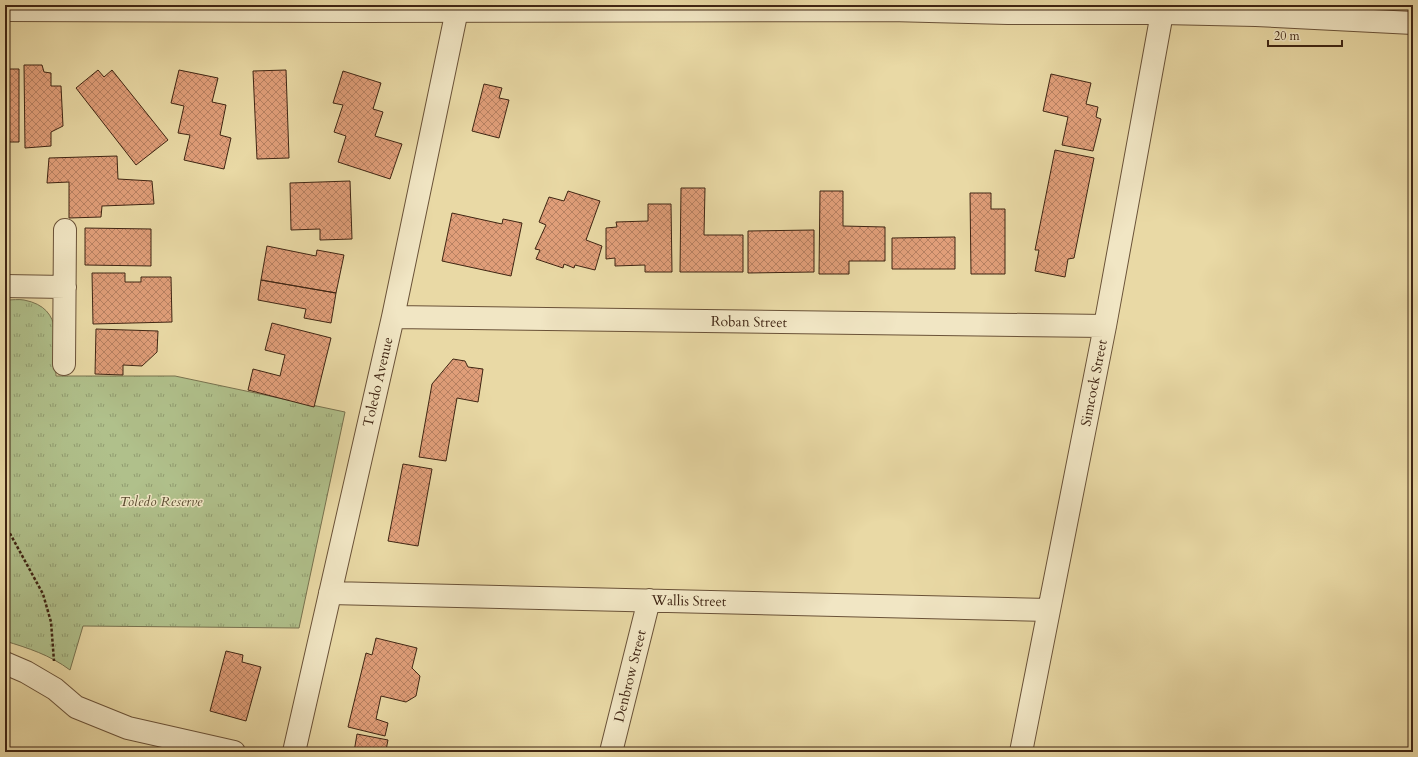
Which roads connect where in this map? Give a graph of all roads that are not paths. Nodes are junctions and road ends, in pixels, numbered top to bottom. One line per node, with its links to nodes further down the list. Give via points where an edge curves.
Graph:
1 (522, 7): 2 (street); 5 (street)
2 (890, 7): 7 (street, via 1008,13)
3 (160, 8): 4 (street); 5 (street)
4 (5, 10)
5 (457, 10): 12 (street, Toledo Avenue)
6 (1256, 10): 7 (street); 8 (street)
7 (1162, 13): 13 (street, Simcock Street)
8 (1413, 23)
9 (65, 230): 11 (street)
10 (6, 286): 11 (street)
11 (65, 287): 14 (street)
12 (393, 317): 13 (street, Roban Street); 15 (street, Toledo Avenue)
13 (1105, 326): 17 (street, Simcock Street)
14 (64, 364)
15 (330, 592): 16 (street, Wallis Street); 20 (street, Toledo Avenue)
16 (649, 600): 17 (street, Wallis Street); 21 (street, Denbrow Street)
17 (1048, 610): 22 (street, Simcock Street)
18 (5, 664): 19 (street, via 26,672 55,689 76,707 128,728)
19 (234, 752)
20 (294, 752)
21 (611, 752)
22 (1021, 752)

